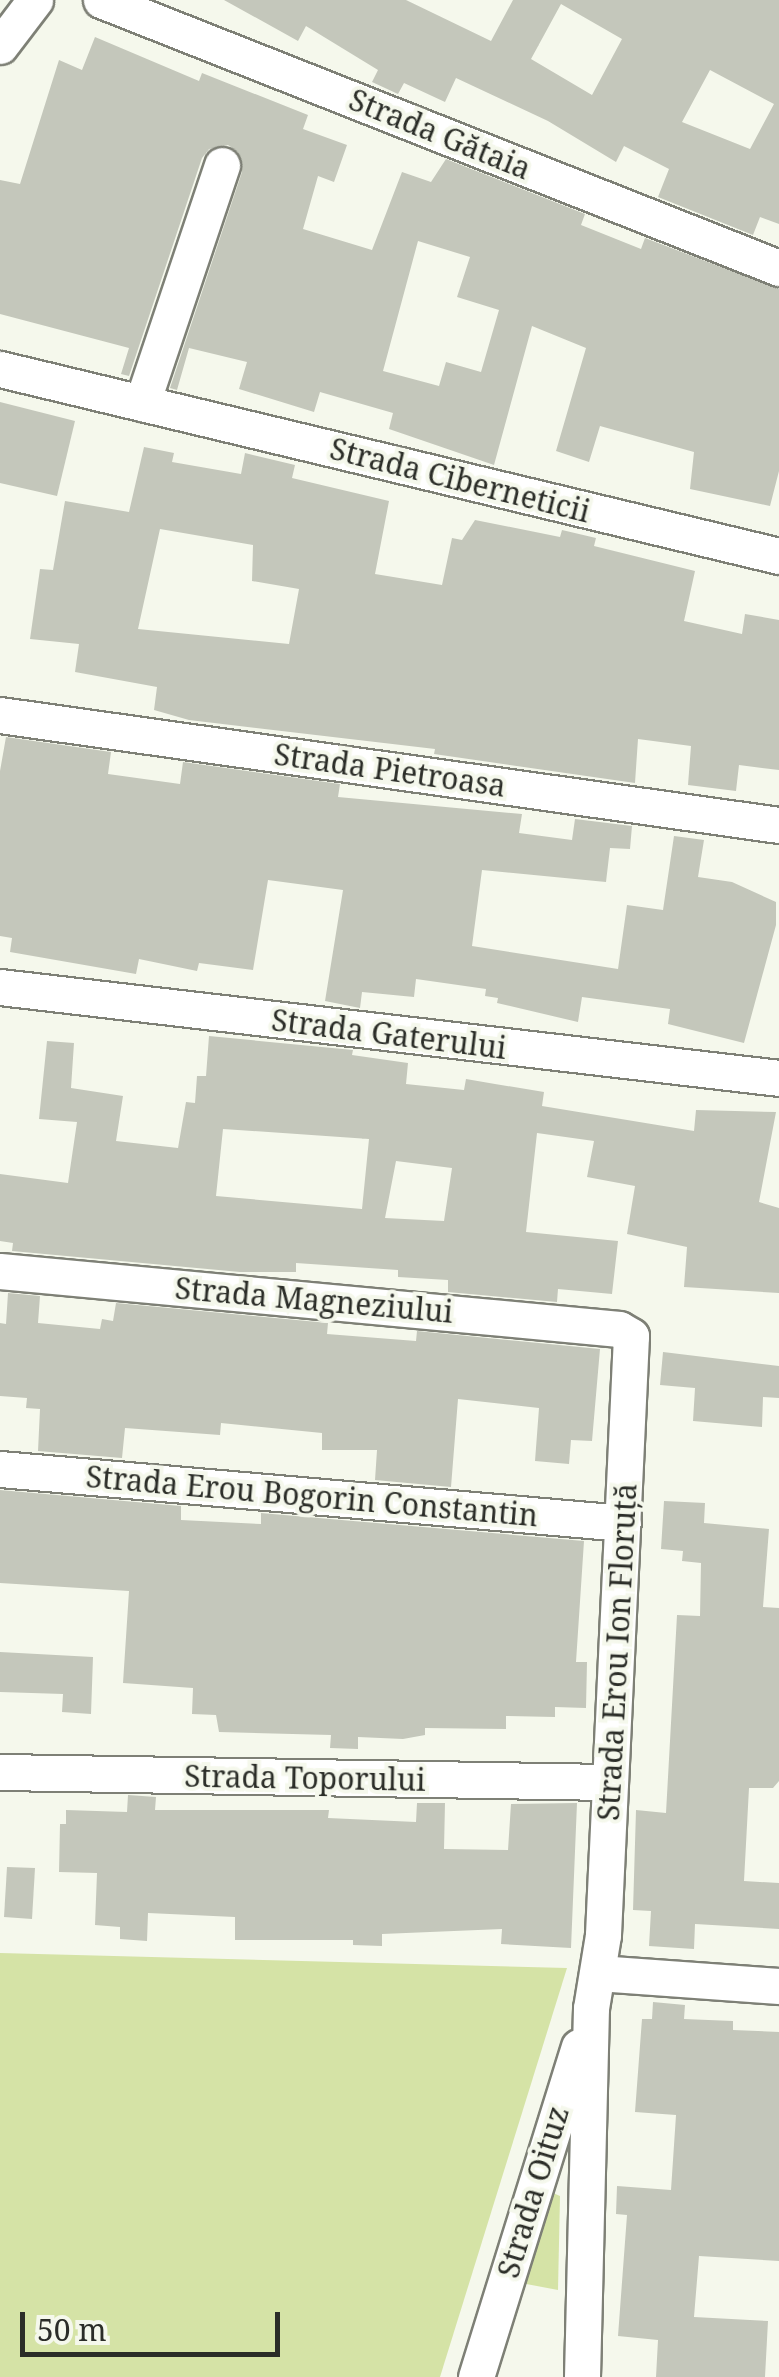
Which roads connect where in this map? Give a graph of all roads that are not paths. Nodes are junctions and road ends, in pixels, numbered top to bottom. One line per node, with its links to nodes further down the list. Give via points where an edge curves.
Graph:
1 (35, 0): 3 (street)
2 (101, 0): 5 (street, Strada Gătaia)
3 (0, 46)
4 (222, 165): 7 (street)
5 (779, 268)
6 (0, 369): 7 (street, Strada Ciberneticii)
7 (142, 404): 8 (street, Strada Ciberneticii)
8 (779, 556)
9 (0, 715): 10 (street, Strada Pietroasa)
10 (779, 825)
11 (0, 986): 12 (street, Strada Gaterului)
12 (779, 1078)
13 (0, 1271): 14 (street, Strada Magneziului)
14 (628, 1333): 16 (street, Strada Erou Ion Floruță, via 634,1344)
15 (0, 1469): 16 (street, Strada Erou Bogorin Constantin)
16 (623, 1523): 18 (street, Strada Erou Ion Floruță)
17 (0, 1772): 18 (street, Strada Toporului)
18 (610, 1782): 19 (street, Strada Erou Ion Floruță)
19 (598, 1973): 20 (street); 21 (street, Strada Erou Ion Floruță)
20 (779, 1986)
21 (591, 2008): 22 (street, Strada Oituz); 23 (street)
22 (476, 2377)
23 (582, 2377)

